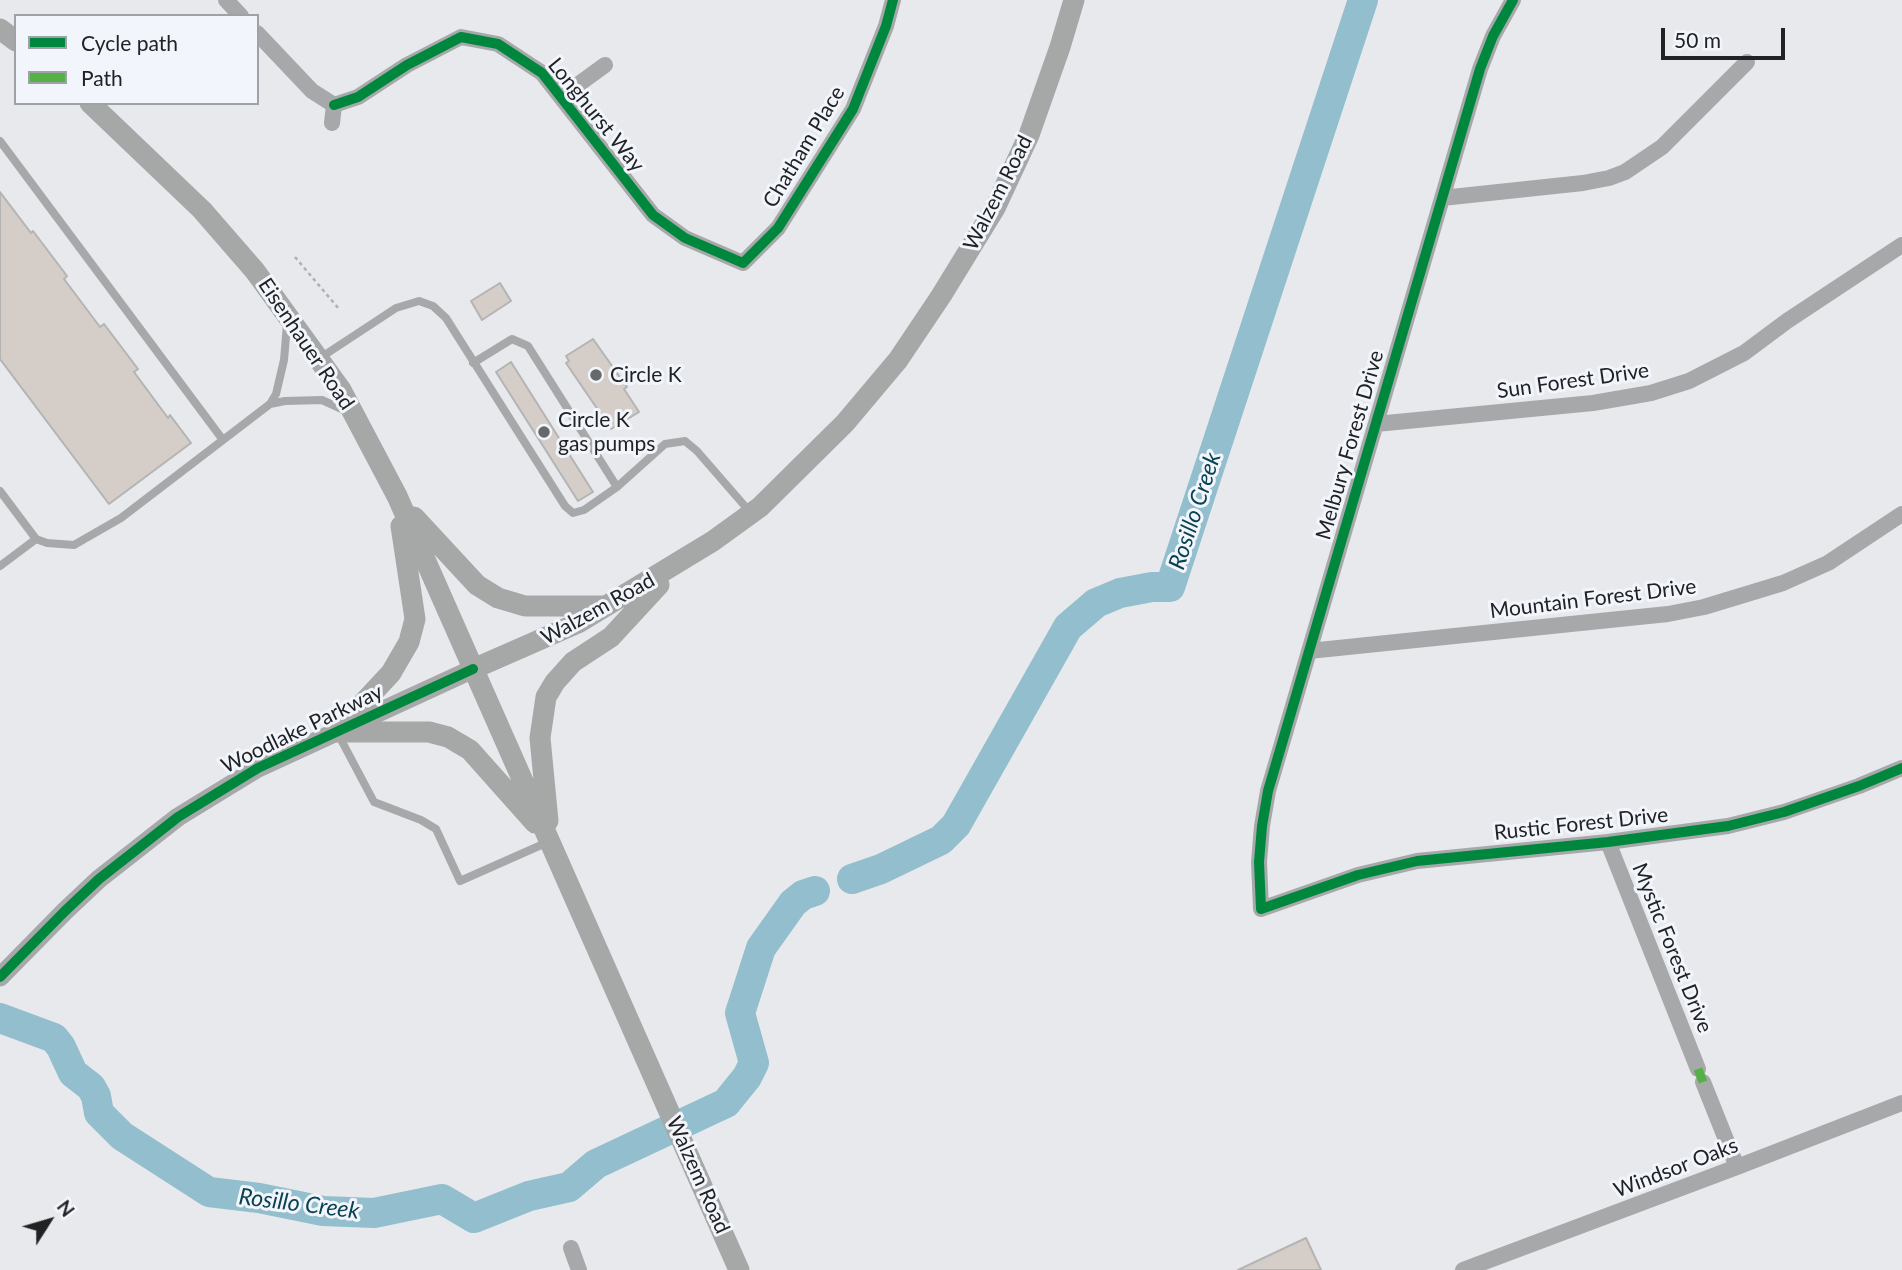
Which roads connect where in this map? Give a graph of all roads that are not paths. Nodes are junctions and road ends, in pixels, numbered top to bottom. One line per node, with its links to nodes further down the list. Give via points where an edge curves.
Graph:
1 (226, 0): 5 (street)
2 (893, 0): 16 (street, Chatham Place, via 853,109 778,228)
3 (1073, 0): 27 (main road, Walzem Road, via 1029,135 995,208 948,285 898,360 845,423)
4 (1513, 0): 14 (street, Melbury Forest Drive, via 1480,69)
5 (239, 14)
6 (259, 35): 11 (street, via 312,91)
7 (1747, 62): 14 (street, via 1662,147 1625,172 1583,183)
8 (605, 65): 9 (street)
9 (561, 97): 11 (street, Longhurst Way, via 542,73 498,44 461,37 358,97); 16 (street, Longhurst Way, via 653,215 685,238)
10 (92, 105): 17 (main road, Eisenhauer Road, via 202,211)
11 (334, 106): 12 (street)
12 (332, 123)
13 (0, 141): 23 (lane)
14 (1441, 198): 22 (street, Melbury Forest Drive)
15 (1902, 245): 22 (street, Sun Forest Drive, via 1744,353 1689,381 1593,403)
16 (743, 263)
17 (288, 314): 18 (main road, Eisenhauer Road); 20 (lane, via 284,360)
18 (320, 358): 19 (lane, via 396,308 419,301 446,318); 21 (main road, Eisenhauer Road)
19 (473, 363): 24 (lane, via 512,339 528,346); 24 (lane, via 573,513)
20 (271, 404): 21 (lane, via 322,400); 23 (lane)
21 (354, 414): 26 (main road, Eisenhauer Road)
22 (1376, 424): 33 (street, Melbury Forest Drive)
23 (223, 440): 29 (lane, via 121,518 74,545)
24 (617, 487): 27 (lane, via 665,444 685,441)
25 (0, 491): 29 (lane)
26 (397, 496): 32 (main road, via 477,585 498,598 525,606); 34 (main road, Eisenhauer Road); 35 (main road, via 415,619 409,642 391,673)
27 (751, 513): 30 (main road, Walzem Road)
28 (1902, 514): 33 (street, Mountain Forest Drive, via 1828,563 1783,583 1704,607)
29 (36, 539): 31 (lane)
30 (681, 562): 32 (main road, Walzem Road); 37 (main road, via 611,637 573,662 546,697 540,738)
31 (0, 566)
32 (609, 606): 34 (main road, Walzem Road)
33 (1309, 651): 39 (street, Melbury Forest Drive, via 1268,790 1259,862)
34 (473, 669): 35 (street, Woodlake Parkway); 37 (main road, Walzem Road)
35 (336, 732): 37 (main road, via 429,732 457,741); 37 (lane, via 374,802 436,829 460,881); 40 (street, Woodlake Parkway, via 258,768 178,817 99,880)
36 (1902, 768): 38 (street, Rustic Forest Drive, via 1784,812 1728,826)
37 (550, 841): 45 (main road, Walzem Road)
38 (1608, 842): 39 (street, Rustic Forest Drive, via 1418,862 1358,875); 42 (street, Mystic Forest Drive)
39 (1261, 909)
40 (0, 977)
41 (1902, 1103): 42 (street, Windsor Oaks)
42 (1737, 1167): 46 (street, Windsor Oaks)
43 (571, 1248): 44 (street)
44 (579, 1270)
45 (739, 1270)
46 (1463, 1270)

